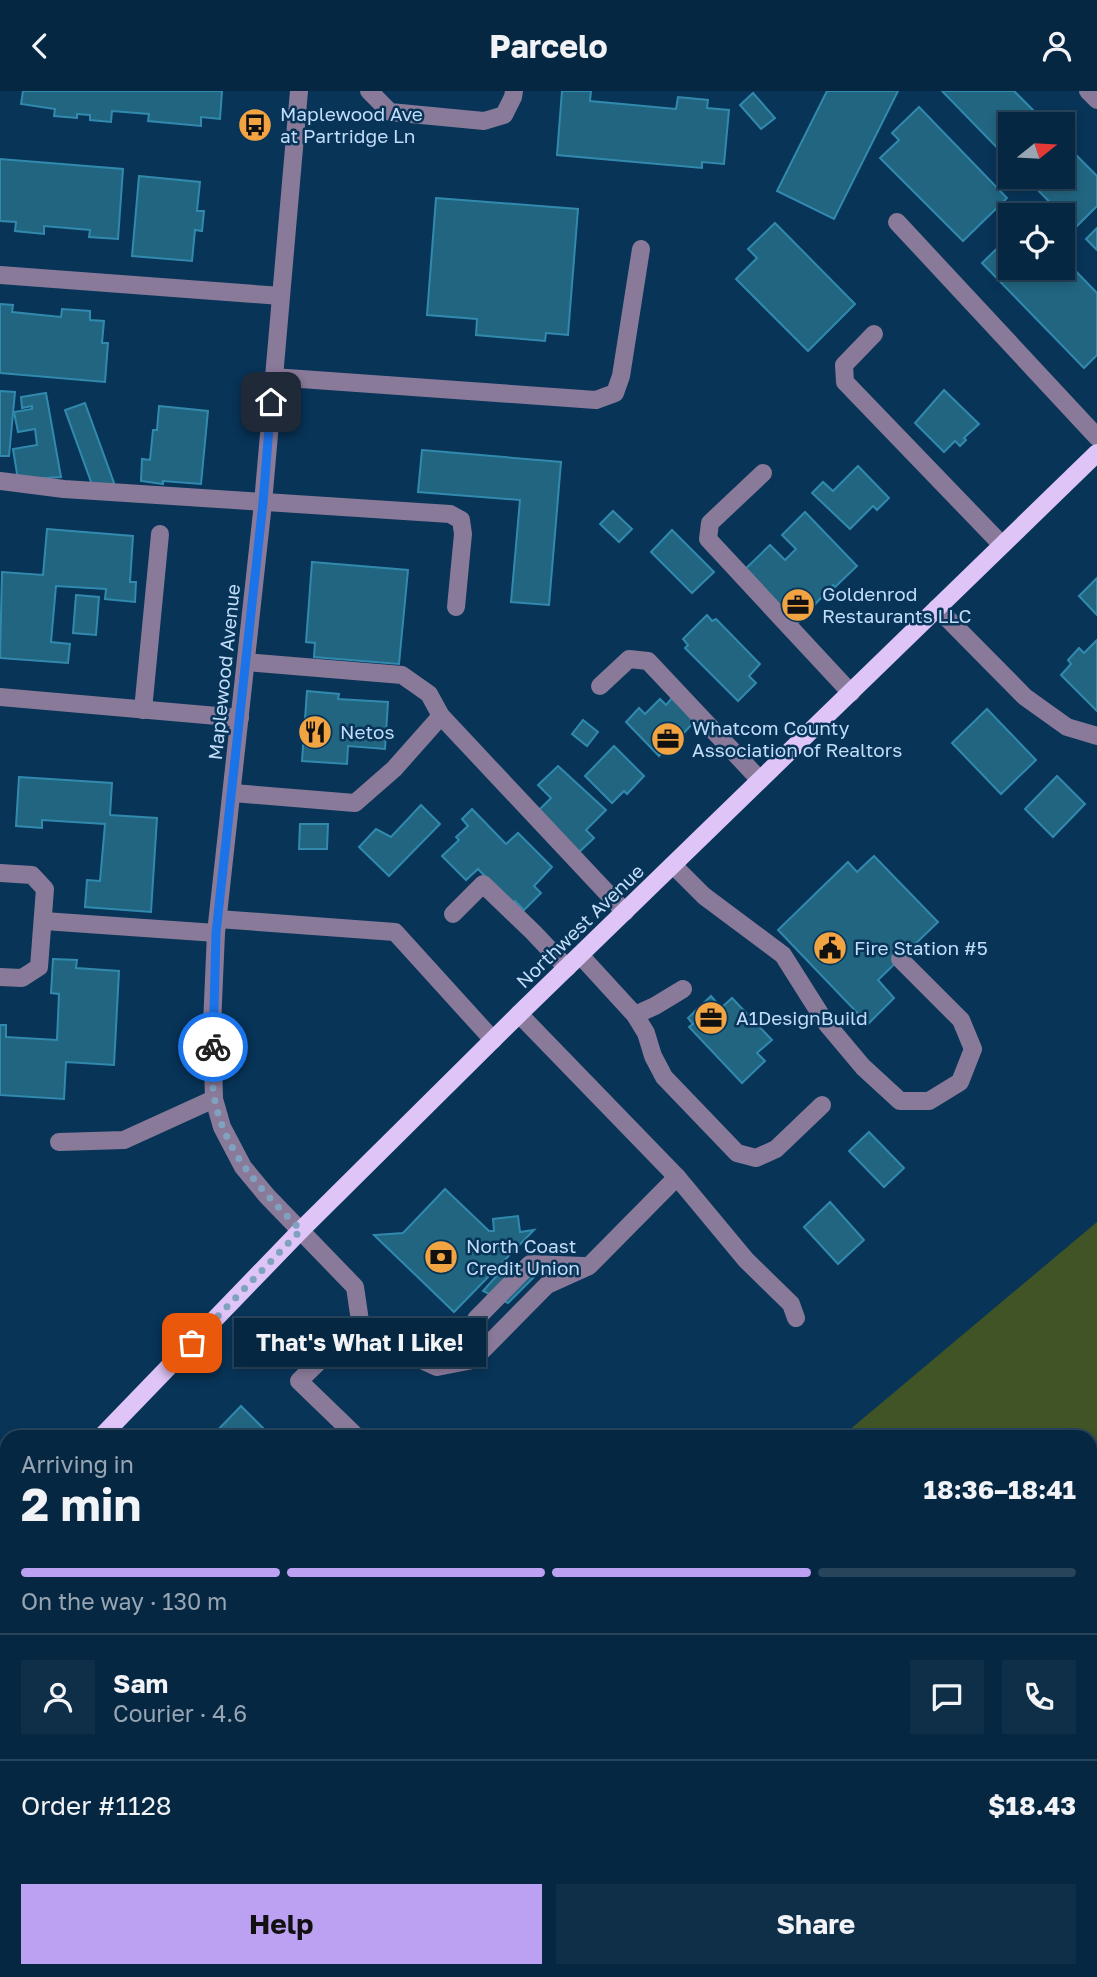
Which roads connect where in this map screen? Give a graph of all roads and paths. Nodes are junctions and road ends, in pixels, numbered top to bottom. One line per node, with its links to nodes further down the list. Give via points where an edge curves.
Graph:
1 (299, 91): 9 (street, Maplewood Avenue)
2 (369, 91): 3 (street, via 390,112 484,121 504,115)
3 (514, 91)
4 (1088, 91): 5 (street)
5 (1097, 100)
6 (897, 222): 12 (street)
7 (641, 249): 11 (street, via 621,376 615,393 596,400)
8 (0, 275): 9 (street)
9 (281, 296): 11 (street, Maplewood Avenue)
10 (874, 334): 18 (street, via 844,365 845,382)
11 (273, 376): 16 (street, Maplewood Avenue)
12 (1097, 437)
13 (1096, 457): 18 (main road, Northwest Avenue)
14 (763, 473): 23 (street, via 710,523 708,539)
15 (0, 481): 16 (street)
16 (263, 503): 19 (street, via 450,514 461,520 463,534); 21 (street, Maplewood Avenue)
17 (160, 534): 25 (street)
18 (1002, 545): 20 (main road, Northwest Avenue)
19 (456, 607)
20 (937, 608): 23 (main road, Northwest Avenue); 28 (street, via 1025,697 1067,727)
21 (246, 662): 26 (street, via 402,675 429,694); 27 (street, Maplewood Avenue)
22 (600, 686): 29 (street, via 629,659 648,661)
23 (851, 693): 29 (main road, Northwest Avenue)
24 (0, 697): 25 (street)
25 (143, 710): 27 (street)
26 (441, 716): 30 (street, via 394,769 355,803); 33 (street)
27 (240, 718): 30 (street, Maplewood Avenue)
28 (1097, 736)
29 (760, 780): 31 (main road, Northwest Avenue)
30 (233, 793): 36 (street, Maplewood Avenue)
31 (673, 865): 33 (main road, Northwest Avenue); 38 (street, via 704,896 783,955 826,1023 881,1084 900,1101 929,1101 960,1081 973,1049 961,1020)
32 (0, 873): 35 (street, via 32,875 45,889)
33 (625, 912): 37 (main road, Northwest Avenue)
34 (453, 914): 39 (street, via 483,884)
35 (44, 921): 36 (street); 40 (street, via 39,967 22,978)
36 (217, 926): 44 (street, via 395,932); 45 (street, Maplewood Avenue)
37 (580, 955): 39 (main road, Northwest Avenue); 43 (street)
38 (900, 959)
39 (567, 968): 42 (main road, Northwest Avenue)
40 (0, 977)
41 (683, 989): 43 (street)
42 (519, 1014): 44 (main road, Northwest Avenue); 48 (street)
43 (635, 1015): 46 (street, via 664,1077 737,1153 756,1158 776,1149)
44 (494, 1040): 49 (main road, Northwest Avenue)
45 (214, 1099): 47 (street, via 124,1140); 49 (street, Maplewood Avenue, via 222,1127 243,1167)
46 (822, 1105)
47 (59, 1142)
48 (677, 1178): 50 (street); 51 (street, via 791,1304)
49 (301, 1230): 52 (street, Maplewood Avenue, via 355,1287); 54 (main road, Northwest Avenue)
50 (589, 1266): 53 (street, via 547,1285); 53 (street, via 530,1264 476,1319)
51 (796, 1318)
52 (360, 1321): 53 (street, via 376,1339 437,1367); 55 (street, via 299,1381)
53 (473, 1360)
54 (108, 1430)
55 (350, 1430)

